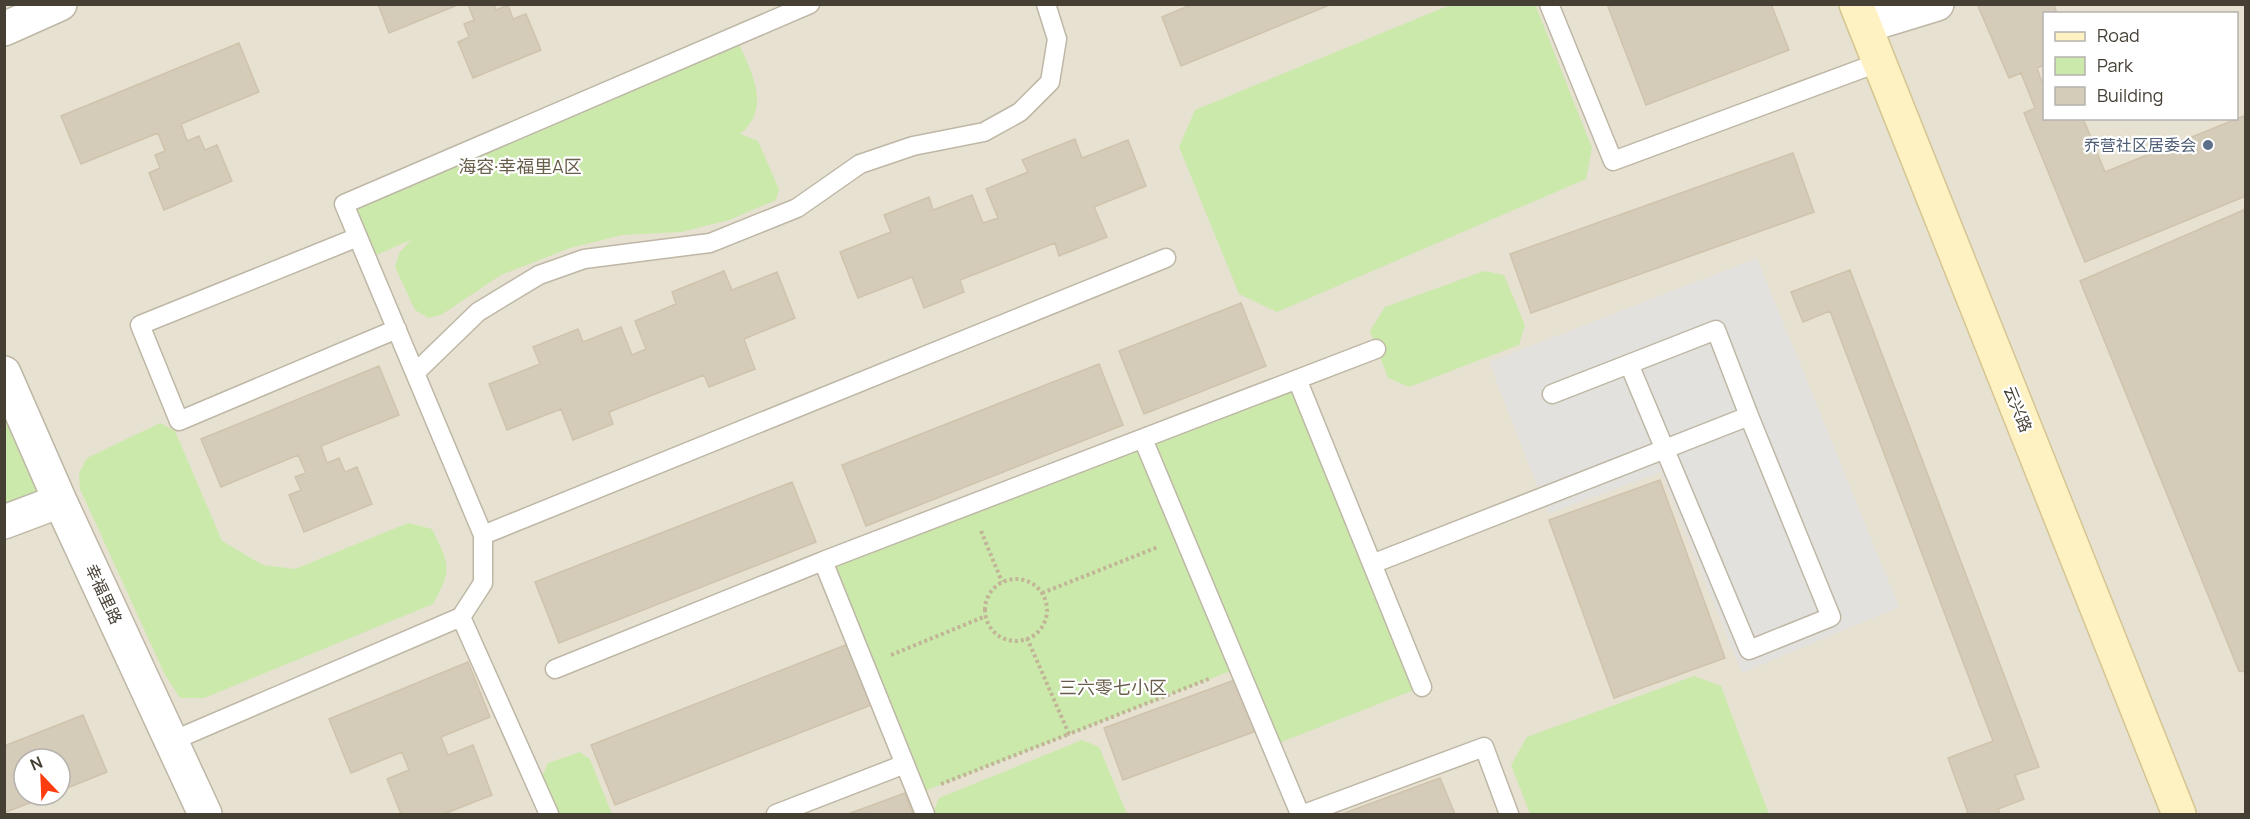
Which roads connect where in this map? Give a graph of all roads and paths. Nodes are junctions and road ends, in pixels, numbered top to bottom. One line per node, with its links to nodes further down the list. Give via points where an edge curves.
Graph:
1 (60, 4): 7 (street)
2 (810, 4): 9 (lane, via 344,204)
3 (1046, 4): 15 (lane, via 1057,39 1050,82 1020,112 984,132 913,146 860,164 797,208 710,243 584,259 539,275 478,312)
4 (1549, 4): 8 (lane, via 1613,161)
5 (1937, 4): 6 (street)
6 (1861, 15): 8 (main road, 云兴路)
7 (4, 29)
8 (1880, 62): 41 (main road, 云兴路)
9 (358, 237): 11 (lane); 11 (lane, via 140,325 179,421)
10 (1167, 258): 24 (lane)
11 (397, 329): 15 (lane)
12 (1376, 349): 16 (lane)
13 (1629, 364): 17 (lane); 18 (lane, via 1716,330); 20 (lane)
14 (4, 373): 21 (street, 幸福里路)
15 (415, 373): 24 (lane)
16 (1297, 379): 19 (lane); 27 (lane)
17 (1552, 394)
18 (1749, 416): 20 (lane); 20 (lane, via 1831,616 1749,650)
19 (1143, 438): 22 (lane); 25 (lane)
20 (1665, 448): 27 (lane)
21 (60, 501): 23 (street); 38 (street, 幸福里路)
22 (970, 505): 26 (lane); 28 (path)
23 (4, 522)
24 (483, 535): 31 (lane, via 483,583)
25 (1184, 537): 29 (path); 34 (lane)
26 (823, 561): 33 (lane); 35 (lane)
27 (1372, 564): 36 (lane)
28 (1002, 582): 29 (path, via 1022,579); 30 (path, via 988,597)
29 (1042, 593): 32 (path, via 1046,598 1046,619)
30 (986, 616): 32 (path, via 995,633 1004,639); 33 (path)
31 (461, 617): 38 (lane); 43 (lane)
32 (1027, 638): 37 (path)
33 (865, 665): 39 (lane)
34 (1238, 668): 37 (path); 46 (lane)
35 (555, 669)
36 (1422, 687)
37 (1069, 734): 40 (path)
38 (172, 741): 42 (street, 幸福里路)
39 (905, 764): 40 (lane); 44 (lane)
40 (917, 794): 45 (lane)
41 (2179, 813)
42 (206, 814)
43 (549, 814)
44 (776, 814)
45 (925, 814)
46 (1302, 814): 47 (lane, via 1484,747)
47 (1509, 814)

